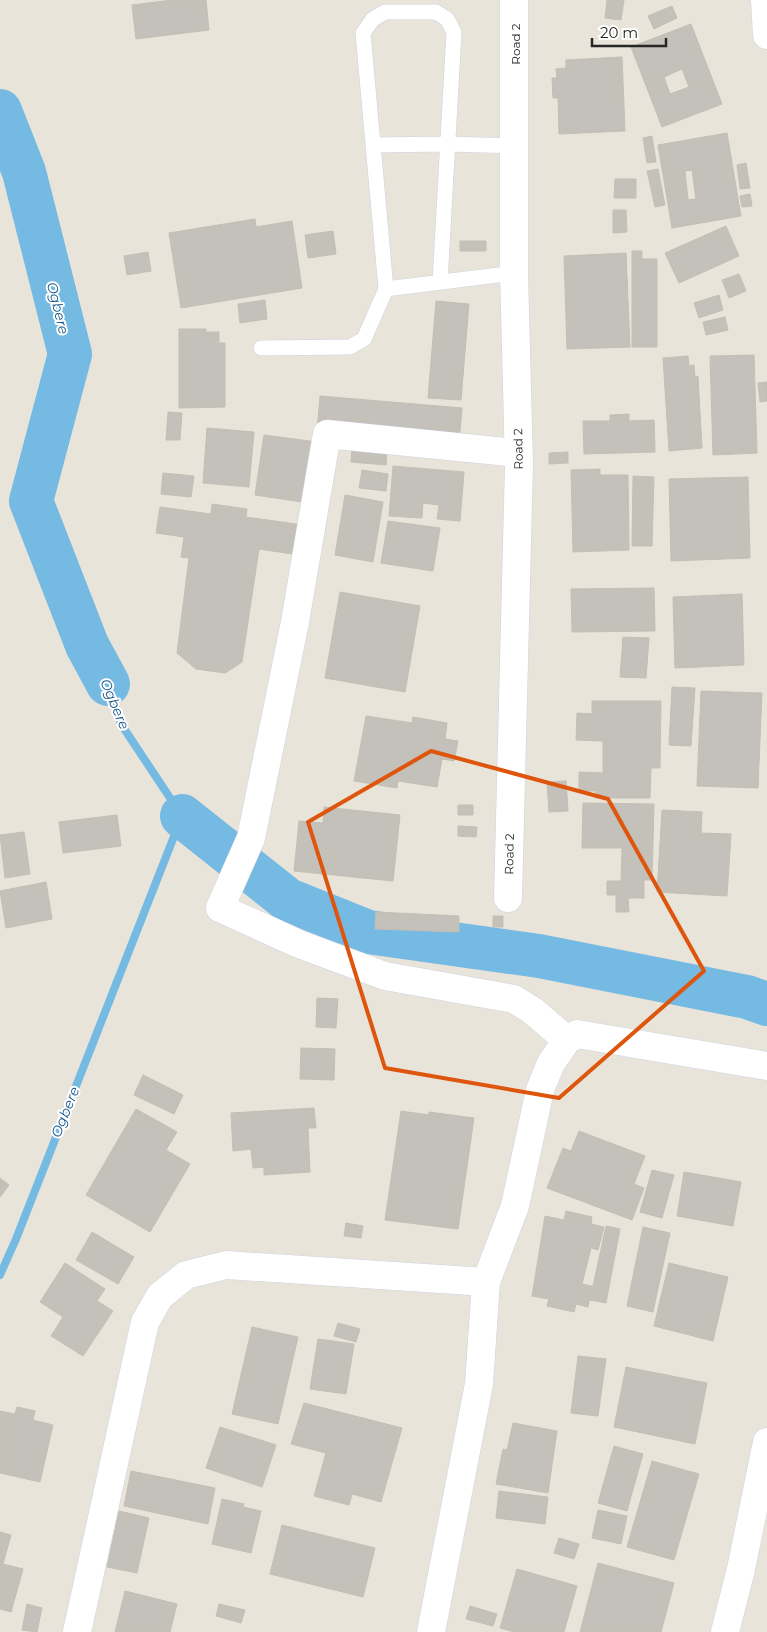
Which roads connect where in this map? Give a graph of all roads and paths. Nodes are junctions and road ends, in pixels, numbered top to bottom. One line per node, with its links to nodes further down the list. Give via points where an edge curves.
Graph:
1 (514, 0): 6 (street, Road 2)
2 (765, 0): 3 (street)
3 (767, 35)
4 (447, 144): 5 (lane); 5 (lane, via 454,32 447,19 436,12 385,12 372,19 364,34); 6 (lane); 8 (lane)
5 (374, 145): 9 (lane)
6 (515, 146): 7 (street, Road 2)
7 (514, 273): 8 (lane); 11 (street, Road 2)
8 (440, 282): 9 (lane)
9 (386, 289): 10 (lane, via 364,339 350,347)
10 (261, 348)
11 (518, 453): 12 (street, Road 2); 13 (street, via 327,434 295,622 251,838 220,908 299,944 385,976 514,999)
12 (508, 898)
13 (567, 1040): 14 (street, via 578,1034); 15 (street, via 551,1063 540,1090 515,1206)
14 (767, 1066)
15 (486, 1282): 17 (street, via 226,1265 186,1275 160,1296 145,1322); 18 (street, via 479,1384)
16 (767, 1442): 19 (street)
17 (77, 1632)
18 (431, 1632)
19 (725, 1632)

